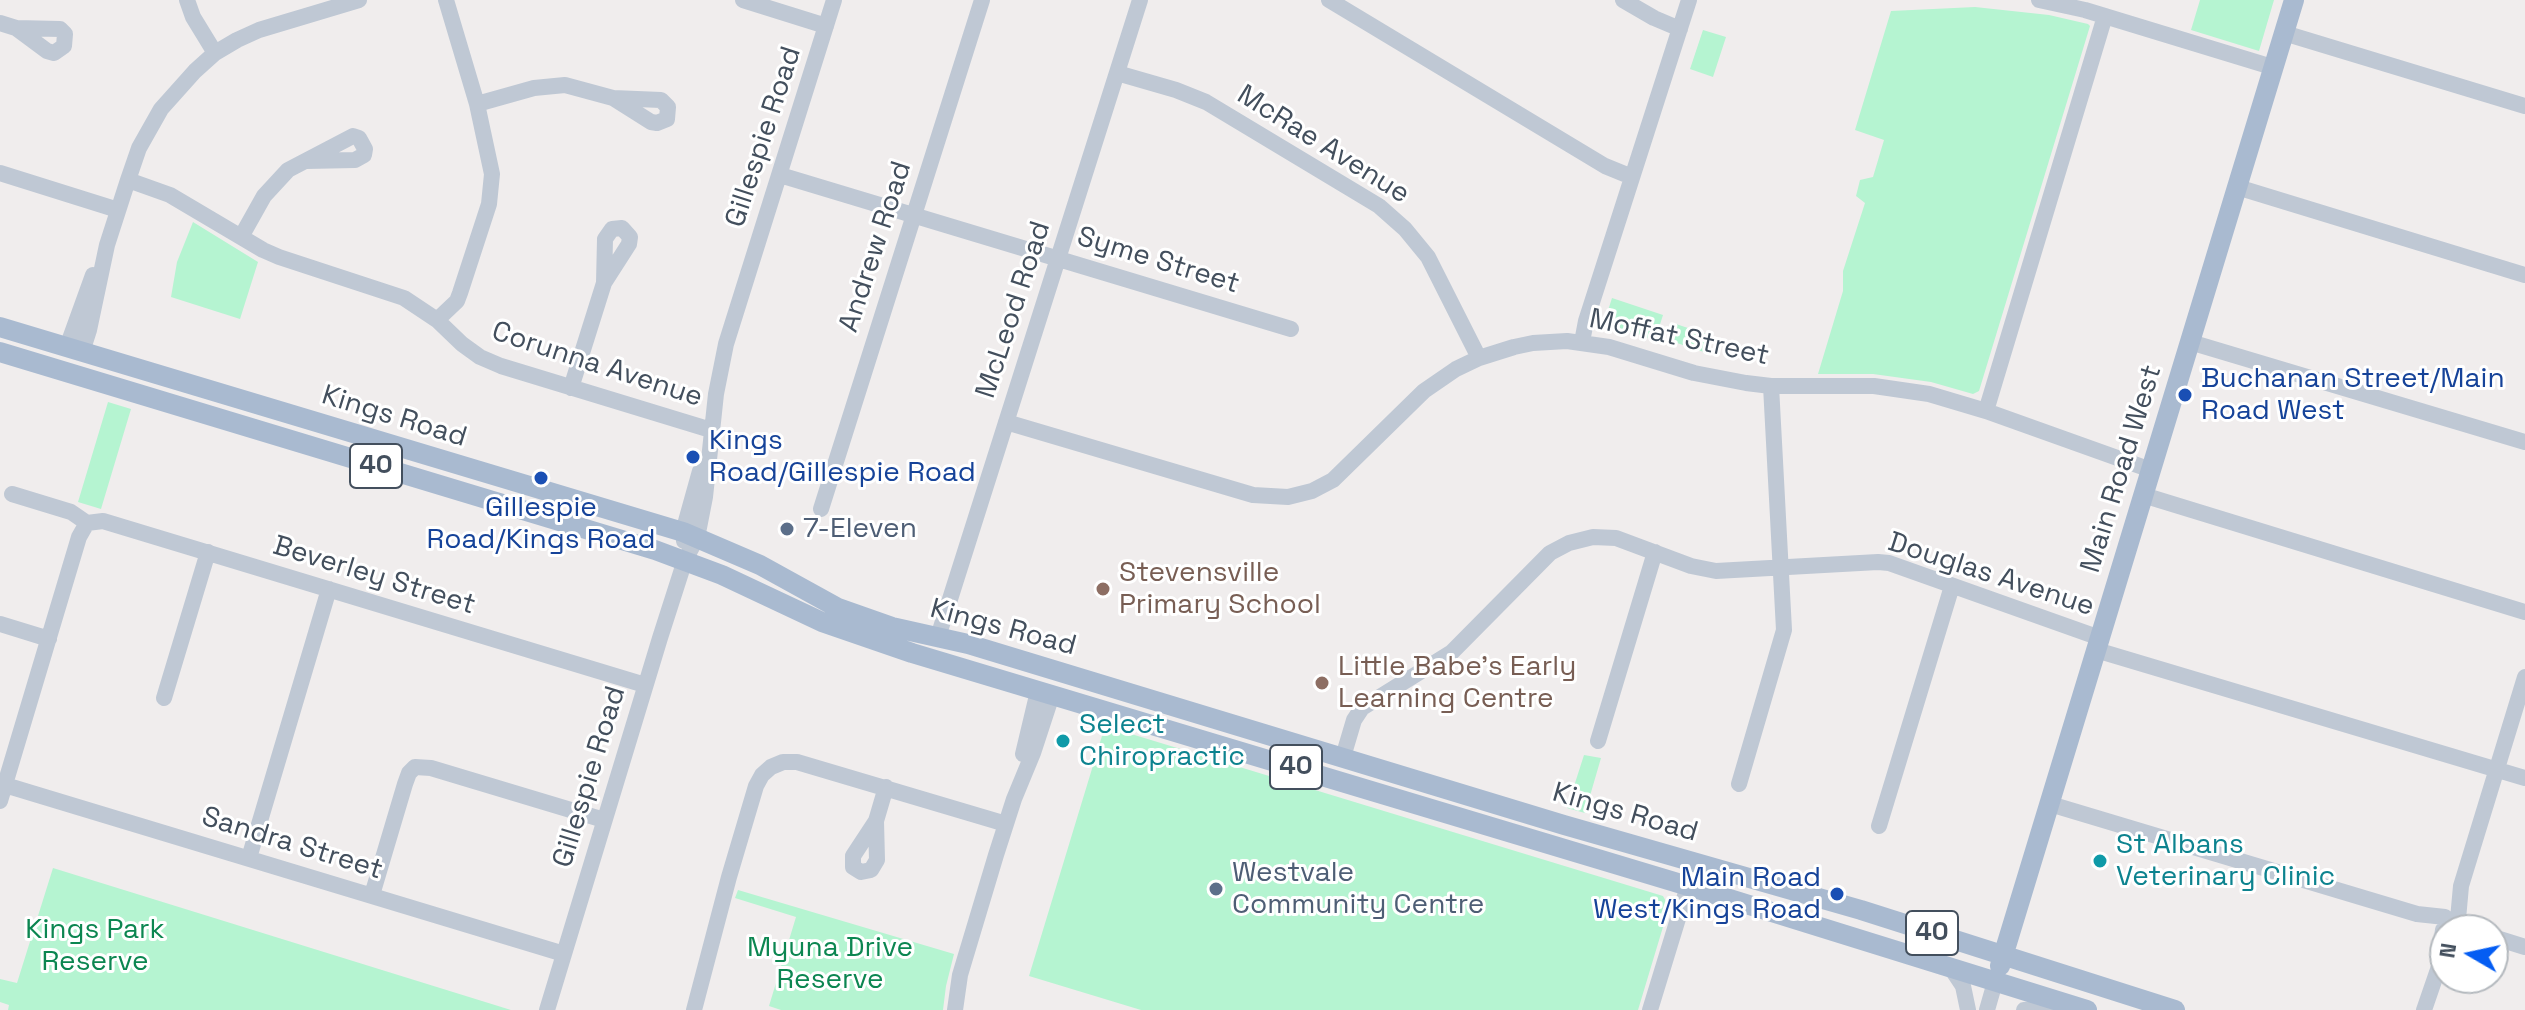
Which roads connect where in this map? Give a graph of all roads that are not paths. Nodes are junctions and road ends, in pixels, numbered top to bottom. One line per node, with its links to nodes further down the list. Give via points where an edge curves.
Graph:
1 (187, 0): 17 (street)
2 (359, 0): 17 (street, via 259,30)
3 (446, 0): 21 (street)
4 (743, 0): 14 (street)
5 (834, 0): 14 (street, Gillespie Road)
6 (982, 0): 30 (street, Andrew Road)
7 (1140, 0): 19 (street, McLeod Road)
8 (1329, 0): 26 (street, via 1605,166)
9 (1623, 0): 15 (street)
10 (1689, 0): 15 (street)
11 (2039, 0): 13 (street)
12 (2294, 0): 16 (main road, Main Road West)
13 (2105, 16): 18 (street); 46 (street)
14 (826, 26): 25 (street, Gillespie Road)
15 (1680, 29): 26 (street)
16 (2284, 33): 18 (main road, Main Road West); 22 (street)
17 (215, 53): 27 (street, via 161,109)
18 (2272, 67): 28 (main road, Main Road West)
19 (1117, 73): 32 (street, McLeod Road); 42 (street, McRae Avenue, via 1206,102 1379,206 1428,257)
20 (613, 98): 21 (street, via 551,85)
21 (477, 104): 35 (street, via 490,157 489,204 457,301)
22 (2525, 106)
23 (306, 161): 31 (street, via 277,180)
24 (0, 173): 29 (street)
25 (780, 175): 30 (street, Syme Street); 48 (street, Gillespie Road, via 730,330)
26 (1632, 177): 38 (street)
27 (128, 180): 29 (street); 31 (street, Corunna Avenue, via 170,195)
28 (2237, 187): 33 (street); 39 (main road, Main Road West)
29 (118, 210): 40 (street, via 89,330)
30 (914, 215): 32 (street, Syme Street); 53 (street, Andrew Road)
31 (241, 237): 35 (street, Corunna Avenue, via 279,257 404,298)
32 (1058, 258): 37 (street, Syme Street); 47 (street, McLeod Road)
33 (2525, 275)
34 (604, 283): 45 (street)
35 (437, 320): 45 (street, Corunna Avenue, via 480,357)
36 (0, 327): 40 (main road, Kings Road / 40)
37 (1291, 329)
38 (1582, 342): 42 (street, Moffat Street, via 1533,343); 44 (street, Moffat Street, via 1694,373)
39 (2190, 342): 49 (street); 50 (main road, Main Road West)
40 (74, 350): 43 (main road); 55 (main road, Kings Road / 40)
41 (0, 352): 43 (main road, Kings Road / 40)
42 (1479, 358): 47 (street, Moffat Street, via 1424,391 1333,480 1288,497 1253,495)
43 (67, 372): 58 (main road, Kings Road / 40)
44 (1771, 386): 46 (street, Moffat Street, via 1905,389); 59 (street)
45 (571, 388): 48 (street, Corunna Avenue)
46 (1986, 411): 50 (street, Moffat Street)
47 (1006, 422): 64 (street, McLeod Road)
48 (711, 430): 55 (street, Gillespie Road)
49 (2525, 442)
50 (2151, 470): 52 (main road, Main Road West)
51 (12, 494): 54 (street, Beverley Street, via 71,512)
52 (2143, 495): 62 (street); 66 (main road, Main Road West)
53 (821, 509)
54 (87, 523): 56 (street, Beverley Street, via 103,521); 65 (street)
55 (690, 535): 58 (street, Gillespie Road); 64 (main road, Kings Road / 40, via 858,616)
56 (208, 552): 61 (street, Beverley Street); 71 (street)
57 (1655, 552): 59 (street, Douglas Avenue, via 1703,570); 72 (street); 73 (street, Douglas Avenue, via 1606,536 1581,539 1550,553 1452,652 1362,708)
58 (685, 560): 69 (street, Gillespie Road); 70 (main road, Kings Road / 40, via 822,622)
59 (1781, 567): 60 (street, Douglas Avenue, via 1889,563); 78 (street, via 1782,640)
60 (1952, 586): 66 (street, Douglas Avenue); 85 (street)
61 (329, 589): 69 (street, Beverley Street); 86 (street)
62 (2525, 612)
63 (0, 624): 65 (street)
64 (938, 637): 67 (main road, Kings Road / 40)
65 (49, 639): 74 (street)
66 (2098, 644): 75 (street, Douglas Avenue); 81 (main road, Main Road West)
67 (1050, 669): 70 (main road); 73 (main road, Kings Road / 40)
68 (2525, 677): 75 (street)
69 (645, 685): 82 (street, Gillespie Road)
70 (1045, 693): 77 (main road, Kings Road / 40); 84 (street, via 1033,753)
71 (164, 698)
72 (1598, 741)
73 (1343, 757): 77 (main road); 87 (main road, Kings Road / 40)
74 (6, 760): 80 (street)
75 (2496, 770): 76 (street, Douglas Avenue); 90 (street)
76 (2525, 778)
77 (1337, 780): 88 (main road, Kings Road / 40)
78 (1739, 784)
79 (886, 787): 83 (street); 84 (street); 98 (street, via 797,762 777,764 762,775)
80 (2, 793): 86 (street, Sandra Street)
81 (2050, 804): 91 (street); 93 (main road, Main Road West)
82 (604, 820): 89 (street, via 415,767 405,784); 92 (street, Gillespie Road)
83 (876, 821)
84 (1006, 824): 99 (street, via 960,975)
85 (1879, 826)
86 (249, 858): 89 (street, Sandra Street)
87 (1694, 862): 88 (main road); 93 (main road, Kings Road / 40)
88 (1688, 886): 94 (main road, Kings Road / 40); 100 (street)
89 (372, 895): 92 (street, Sandra Street)
90 (2455, 914)
91 (2429, 918)
92 (564, 954): 97 (street, Gillespie Road)
93 (2003, 954): 95 (main road, Main Road West); 104 (main road, 40)
94 (1951, 968): 95 (main road, Kings Road / 40); 101 (street, via 1963,986)
95 (1995, 982): 96 (main road, 40); 102 (street)
96 (2079, 1008): 103 (street)
97 (547, 1010)
98 (694, 1010)
99 (955, 1010)
100 (1650, 1010)
101 (1968, 1010)
102 (1987, 1010)
103 (2024, 1010)
104 (2175, 1010)

